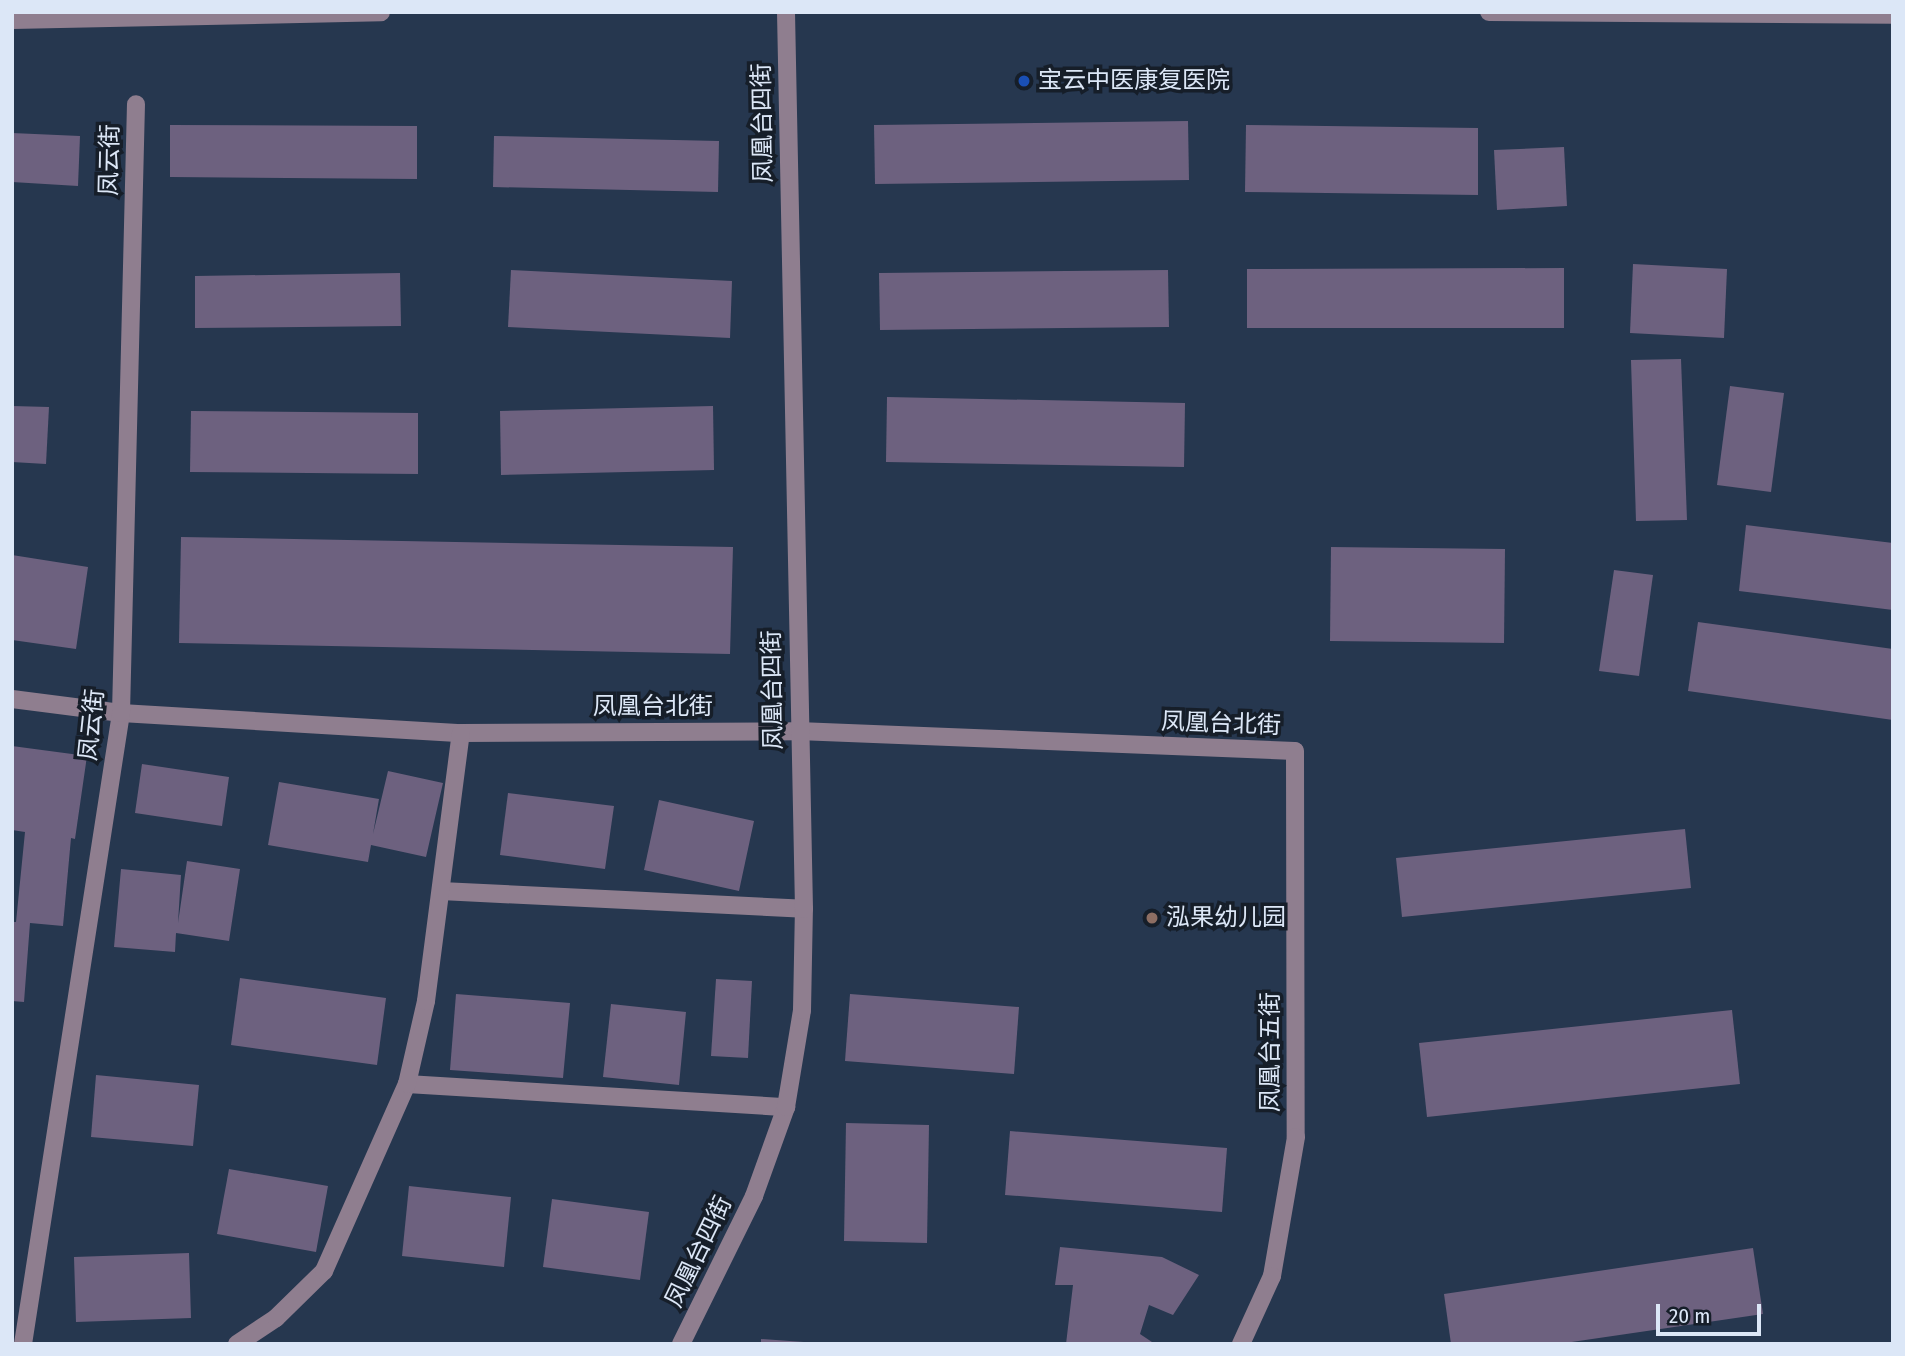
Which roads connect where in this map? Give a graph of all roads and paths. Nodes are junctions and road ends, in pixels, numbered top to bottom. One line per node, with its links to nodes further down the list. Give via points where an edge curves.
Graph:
1 (381, 12): 6 (street)
2 (786, 12): 10 (street, 凤凰台四街)
3 (1489, 12): 4 (street)
4 (1695, 13): 5 (street)
5 (1893, 15)
6 (12, 20)
7 (136, 104): 9 (street, 凤云街)
8 (12, 699): 9 (street, 凤凰台北街)
9 (121, 713): 11 (street, 凤凰台北街); 17 (street, 凤云街)
10 (798, 731): 11 (street, 凤凰台北街); 12 (street, 凤凰台北街); 14 (street, 凤凰台四街)
11 (461, 733): 13 (street)
12 (1295, 751): 20 (street, 凤凰台五街, via 1296,1137 1272,1276)
13 (440, 891): 14 (street); 15 (street, via 426,1001)
14 (804, 909): 16 (street, 凤凰台四街, via 802,1010)
15 (407, 1084): 16 (street); 18 (street, via 324,1271 276,1318)
16 (786, 1107): 19 (street, 凤凰台四街, via 754,1196)
17 (23, 1344)
18 (237, 1344)
19 (681, 1344)
20 (1241, 1344)

